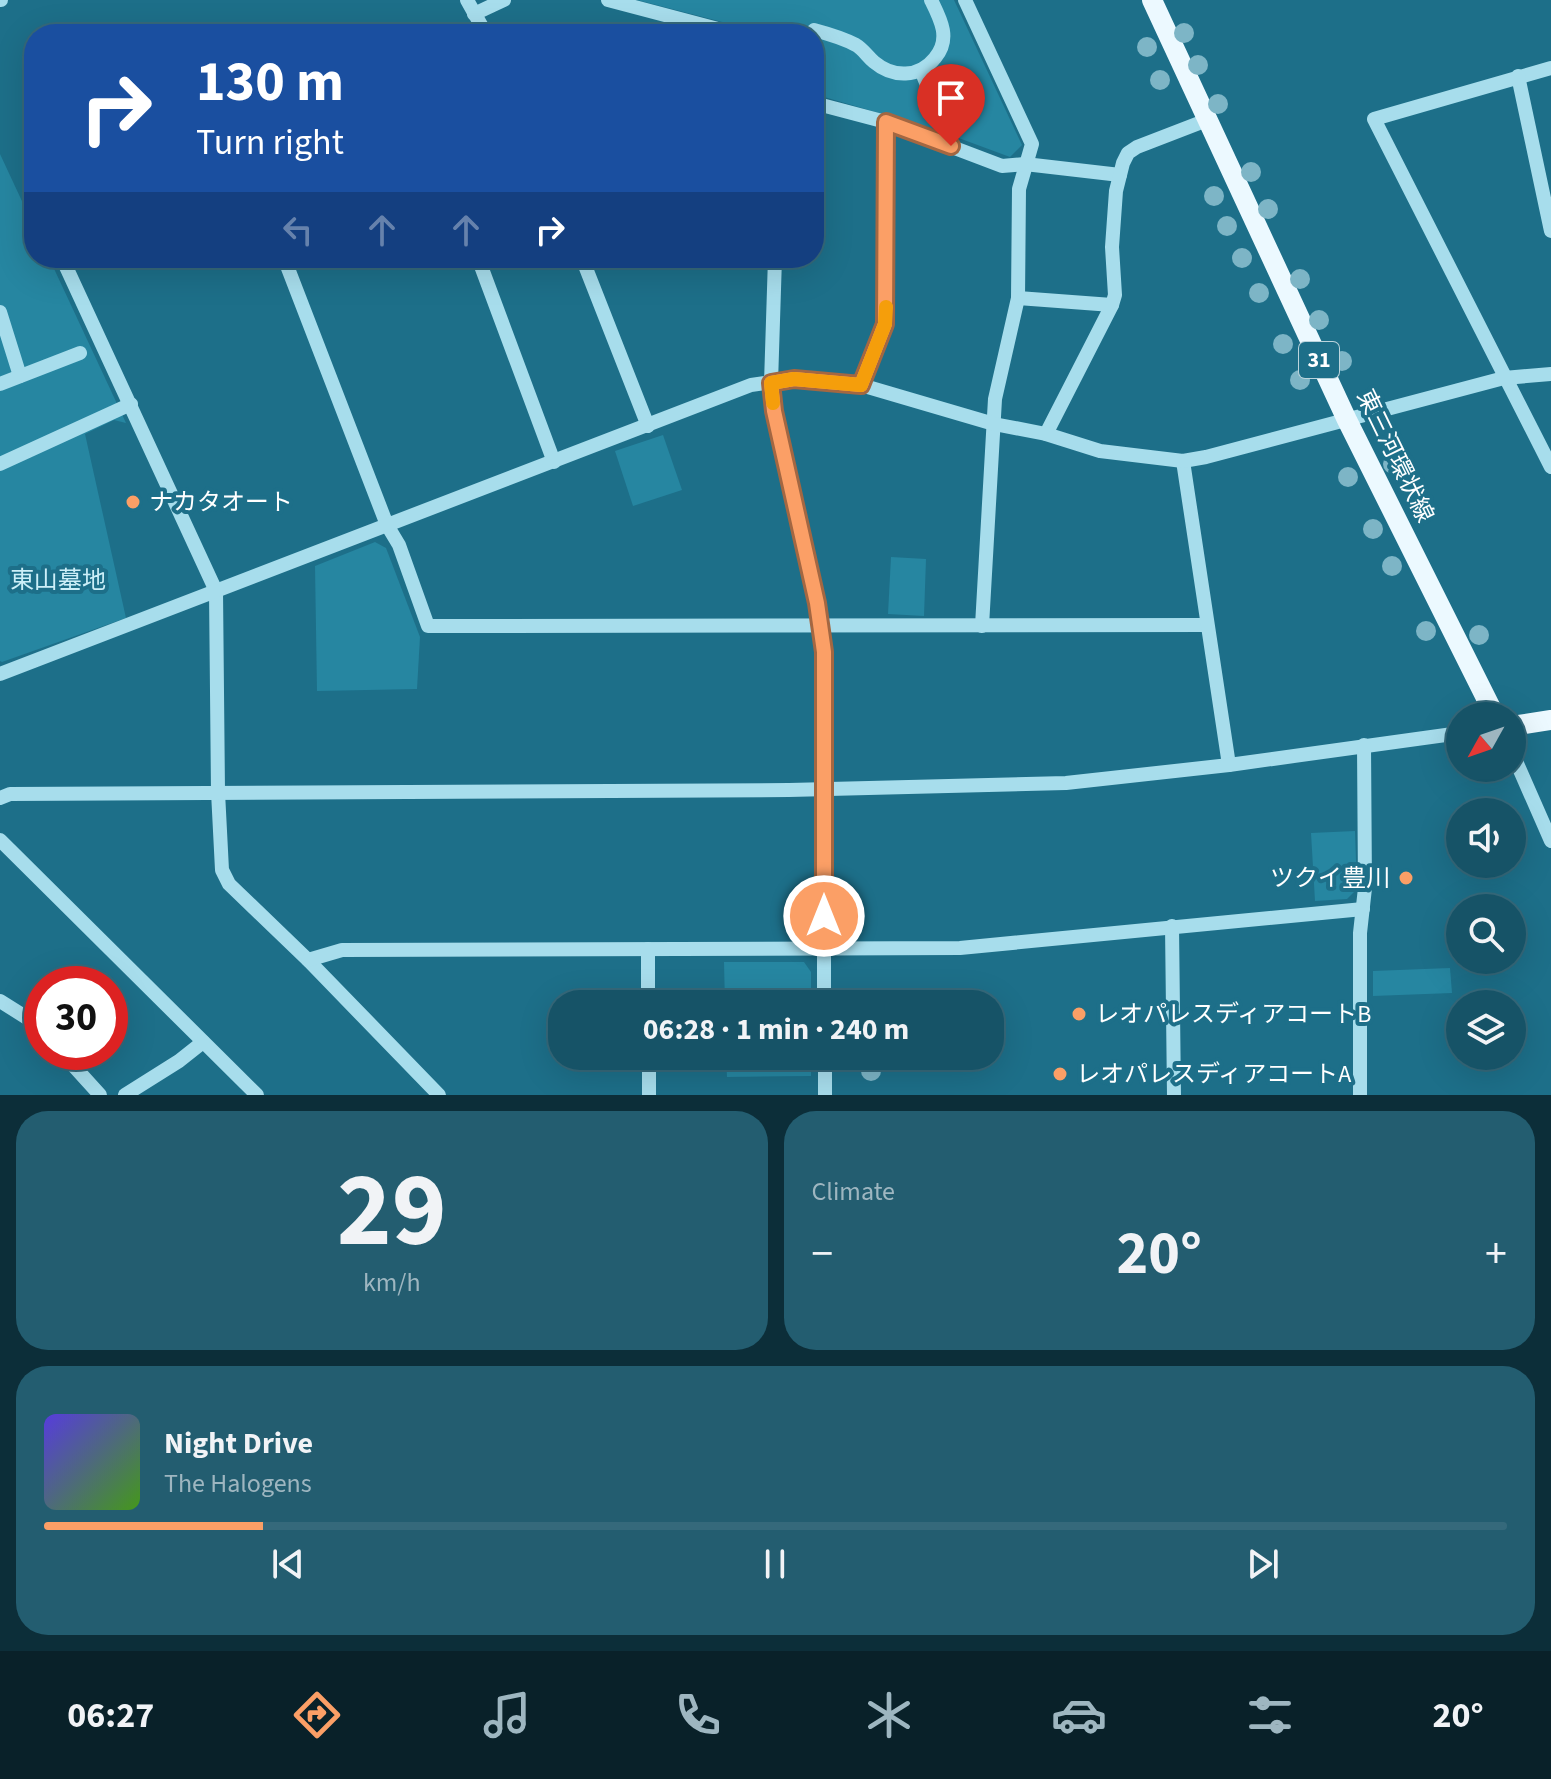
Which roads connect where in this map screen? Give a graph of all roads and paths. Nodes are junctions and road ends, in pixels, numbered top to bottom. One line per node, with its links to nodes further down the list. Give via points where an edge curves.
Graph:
1 (504, 0): 6 (street)
2 (608, 0): 7 (street)
3 (931, 0): 10 (street, via 943,28 943,45)
4 (965, 0): 16 (street, via 1032,144)
5 (1152, 0): 13 (main road, 東三河環状線 / 31)
6 (471, 7)
7 (699, 24)
8 (824, 34): 10 (street, via 854,44 887,71)
9 (1551, 68): 11 (street)
10 (921, 70): 15 (street)
11 (1518, 76): 18 (street); 30 (street, via 1374,119)
12 (824, 106): 14 (street)
13 (1207, 120): 17 (street, via 1137,147 1128,153); 35 (main road, 東三河環状線 / 31)
14 (886, 122): 15 (street); 33 (street, via 885,324)
15 (951, 146): 16 (street, via 1002,166)
16 (1025, 164): 17 (street); 24 (street, via 1019,189)
17 (1120, 175): 25 (street)
18 (1551, 231)
19 (67, 268): 34 (street)
20 (288, 268): 43 (street)
21 (482, 268): 40 (street)
22 (586, 268): 37 (street)
23 (775, 268): 31 (street)
24 (1018, 298): 25 (street); 36 (street)
25 (1112, 305): 38 (street)
26 (0, 312): 29 (street)
27 (80, 353): 29 (street)
28 (1551, 374): 30 (street)
29 (20, 376): 32 (street)
30 (1504, 378): 35 (street); 42 (street)
31 (771, 383): 33 (street, via 794,379); 37 (street, via 751,385); 46 (street)
32 (0, 384)
33 (861, 385): 36 (street)
34 (131, 404): 41 (street); 44 (street)
35 (1347, 420): 39 (street); 49 (main road, 東三河環状線 / 31)
36 (994, 424): 38 (street); 47 (street)
37 (648, 426): 40 (street)
38 (1046, 434): 39 (street, via 1100,451)
39 (1183, 461): 45 (street)
40 (554, 462): 43 (street)
41 (0, 464)
42 (1551, 467)
43 (387, 525): 44 (street); 46 (street, via 428,626)
44 (216, 591): 48 (street); 57 (street)
45 (1207, 625): 47 (street); 54 (street)
46 (820, 626): 47 (street); 56 (street)
47 (982, 626)
48 (0, 674)
49 (1488, 702)
50 (1551, 720): 51 (main road)
51 (1526, 724)
52 (1446, 735): 53 (street)
53 (1364, 745): 54 (street); 61 (street)
54 (1229, 765): 56 (street, via 1066,783)
55 (1525, 782): 60 (street)
56 (823, 789): 57 (street); 63 (street)
57 (218, 792): 58 (street); 65 (street, via 222,870 229,884)
58 (0, 798)
59 (0, 840): 70 (street)
60 (1551, 841)
61 (1363, 909): 62 (street); 81 (street)
62 (1172, 926): 63 (street, via 960,948); 80 (street)
63 (824, 948): 64 (street); 67 (street)
64 (648, 949): 65 (street, via 342,950); 66 (street)
65 (308, 960): 77 (street)
66 (648, 990)
67 (824, 990)
68 (0, 1001): 69 (street)
69 (24, 1016)
70 (203, 1042): 75 (street); 76 (street)
71 (77, 1070): 74 (street)
72 (649, 1070): 78 (street)
73 (825, 1070): 79 (street)
74 (100, 1095)
75 (125, 1095)
76 (257, 1095)
77 (439, 1095)
78 (649, 1095)
79 (825, 1095)
80 (1174, 1095)
81 (1360, 1095)

